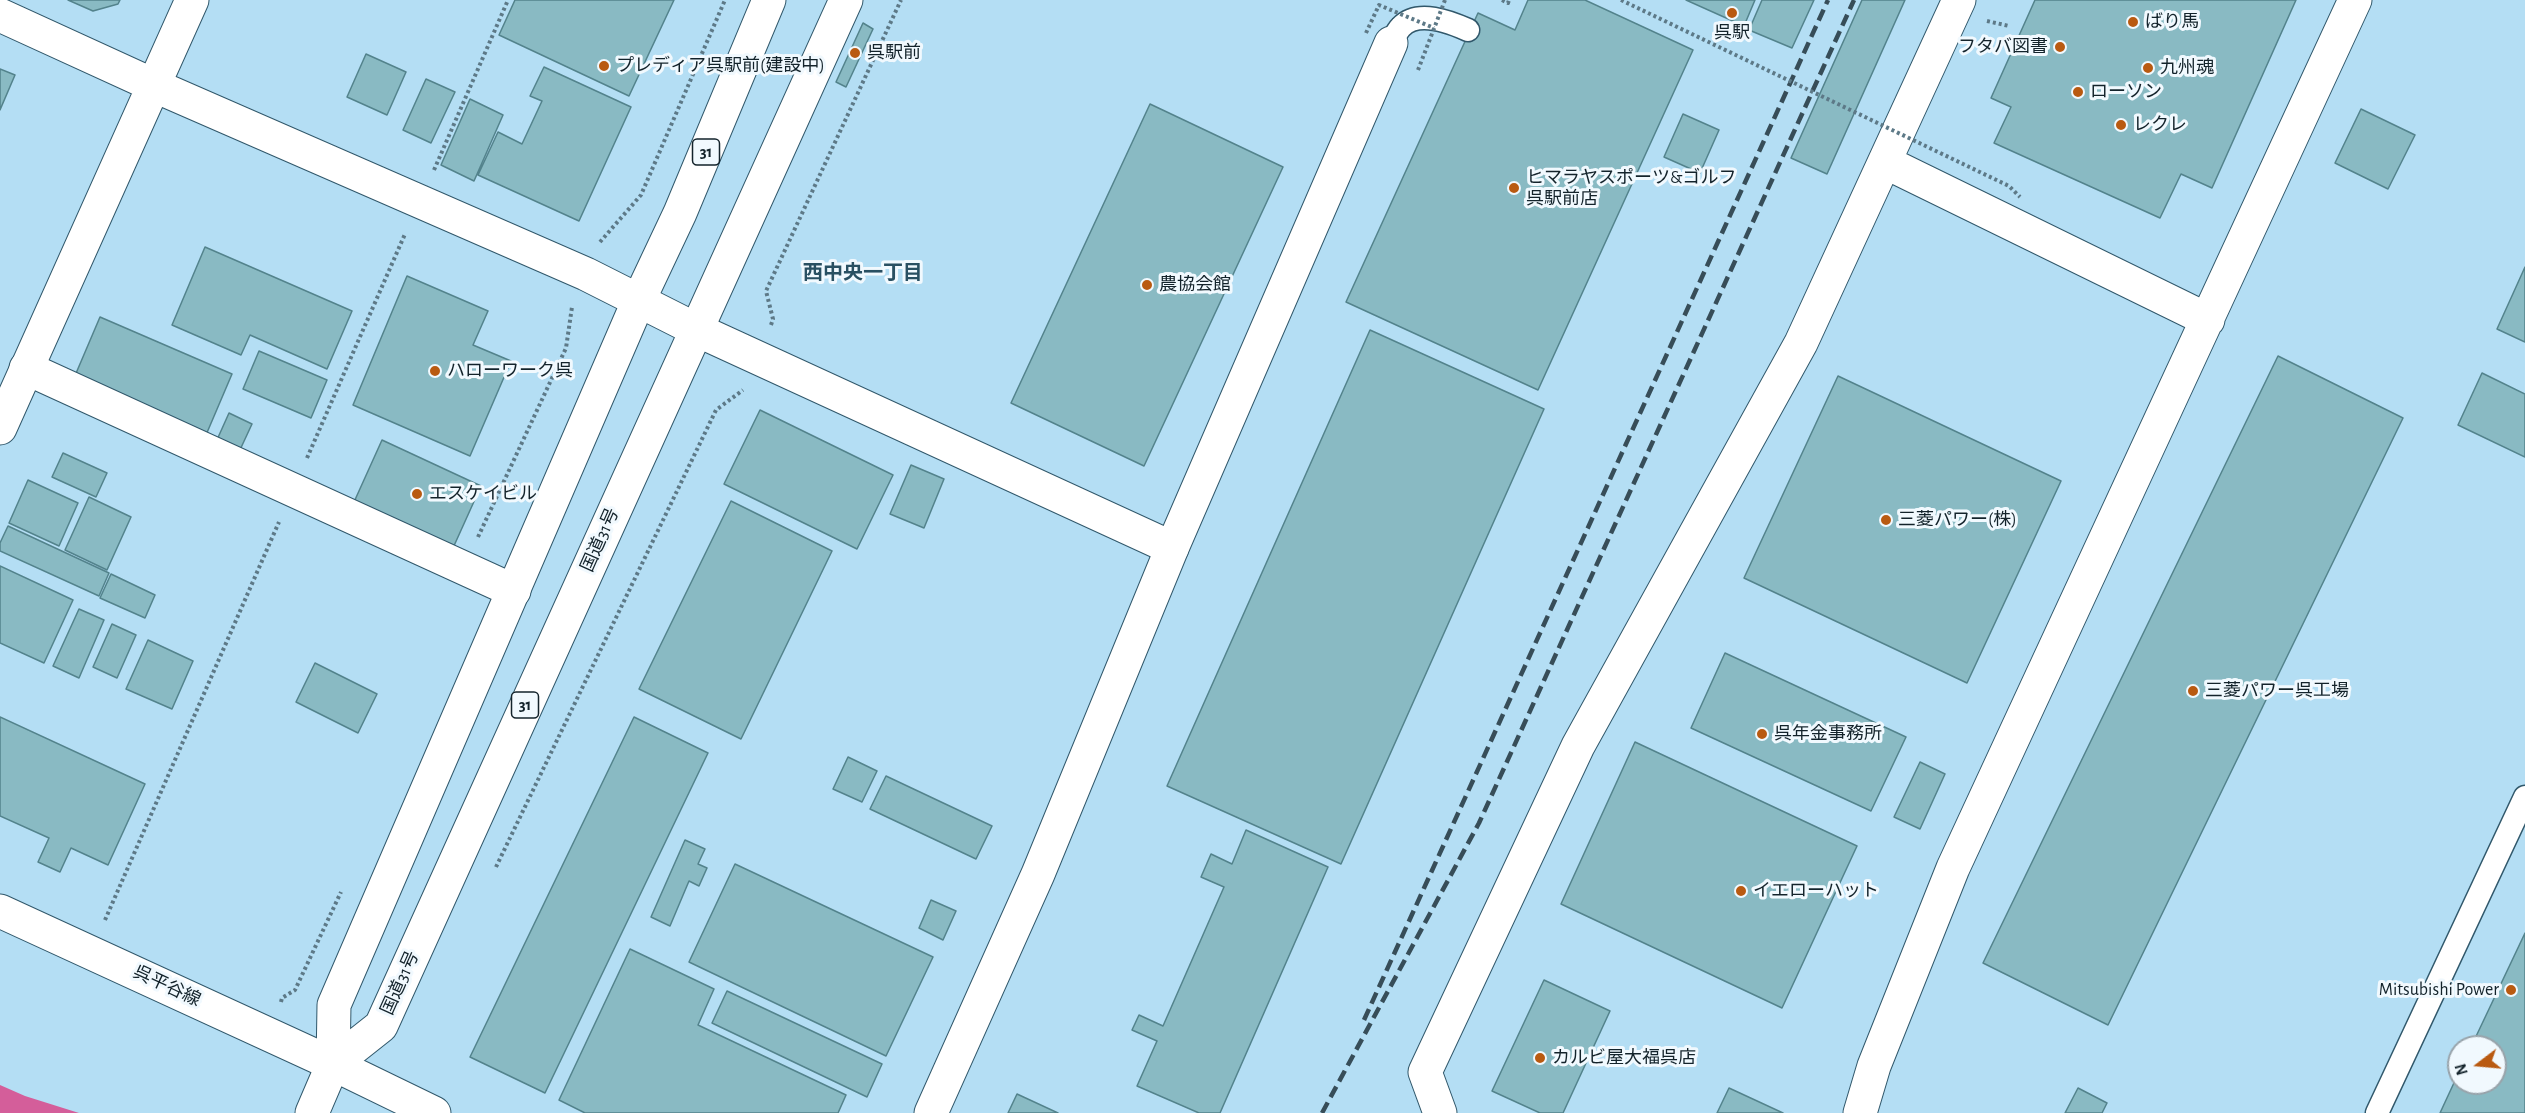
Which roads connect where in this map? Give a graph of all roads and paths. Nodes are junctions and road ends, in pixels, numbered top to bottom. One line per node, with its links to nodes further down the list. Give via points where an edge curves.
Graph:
1 (192, 0): 17 (main road)
2 (725, 0): 20 (path, via 641,195 600,243)
3 (769, 0): 21 (main road, 国道31号 / 31, via 680,213)
4 (846, 0): 23 (main road, 国道31号 / 31)
5 (901, 0): 24 (path, via 766,291 773,319)
6 (1446, 0): 13 (path, bridge)
7 (1502, 0): 8 (path)
8 (1509, 0)
9 (1621, 0): 19 (path, bridge, via 2009,186)
10 (1959, 0): 18 (main road)
11 (2355, 0): 22 (main road)
12 (0, 15): 17 (main road)
13 (1434, 28): 15 (path, bridge, via 1379,5); 16 (path, bridge)
14 (1468, 30): 15 (lane, via 1443,20 1413,20)
15 (1378, 38): 27 (main road)
16 (1418, 70)
17 (153, 86): 20 (main road); 25 (main road)
18 (1885, 162): 22 (main road); 39 (main road, via 1801,343 1578,747 1425,1072)
19 (2020, 197)
20 (586, 274): 21 (main road); 28 (path, via 572,303 566,348 478,537)
21 (638, 302): 23 (main road); 29 (main road, 国道31号 / 31)
22 (2208, 320): 40 (main road, via 1953,868 1874,1066)
23 (695, 329): 24 (main road); 35 (main road, 国道31号 / 31, via 381,1026)
24 (759, 358): 27 (main road); 31 (path, via 741,392 716,410)
25 (26, 368): 26 (main road); 28 (main road)
26 (0, 428)
27 (1172, 548): 38 (main road, via 1038,874)
28 (472, 572): 29 (main road)
29 (514, 591): 35 (main road, 国道31号 / 31, via 334,1005)
30 (2525, 797): 41 (lane)
31 (495, 868)
32 (345, 882): 34 (path, via 295,990 282,998)
33 (0, 911): 34 (main road, 呉平谷線)
34 (267, 1032): 35 (main road, 呉平谷線)
35 (333, 1064): 36 (main road, 国道31号 / 31); 37 (main road, 呉平谷線)
36 (312, 1113)
37 (434, 1113)
38 (931, 1113)
39 (1440, 1113)
40 (1860, 1113)
41 (2377, 1113)

